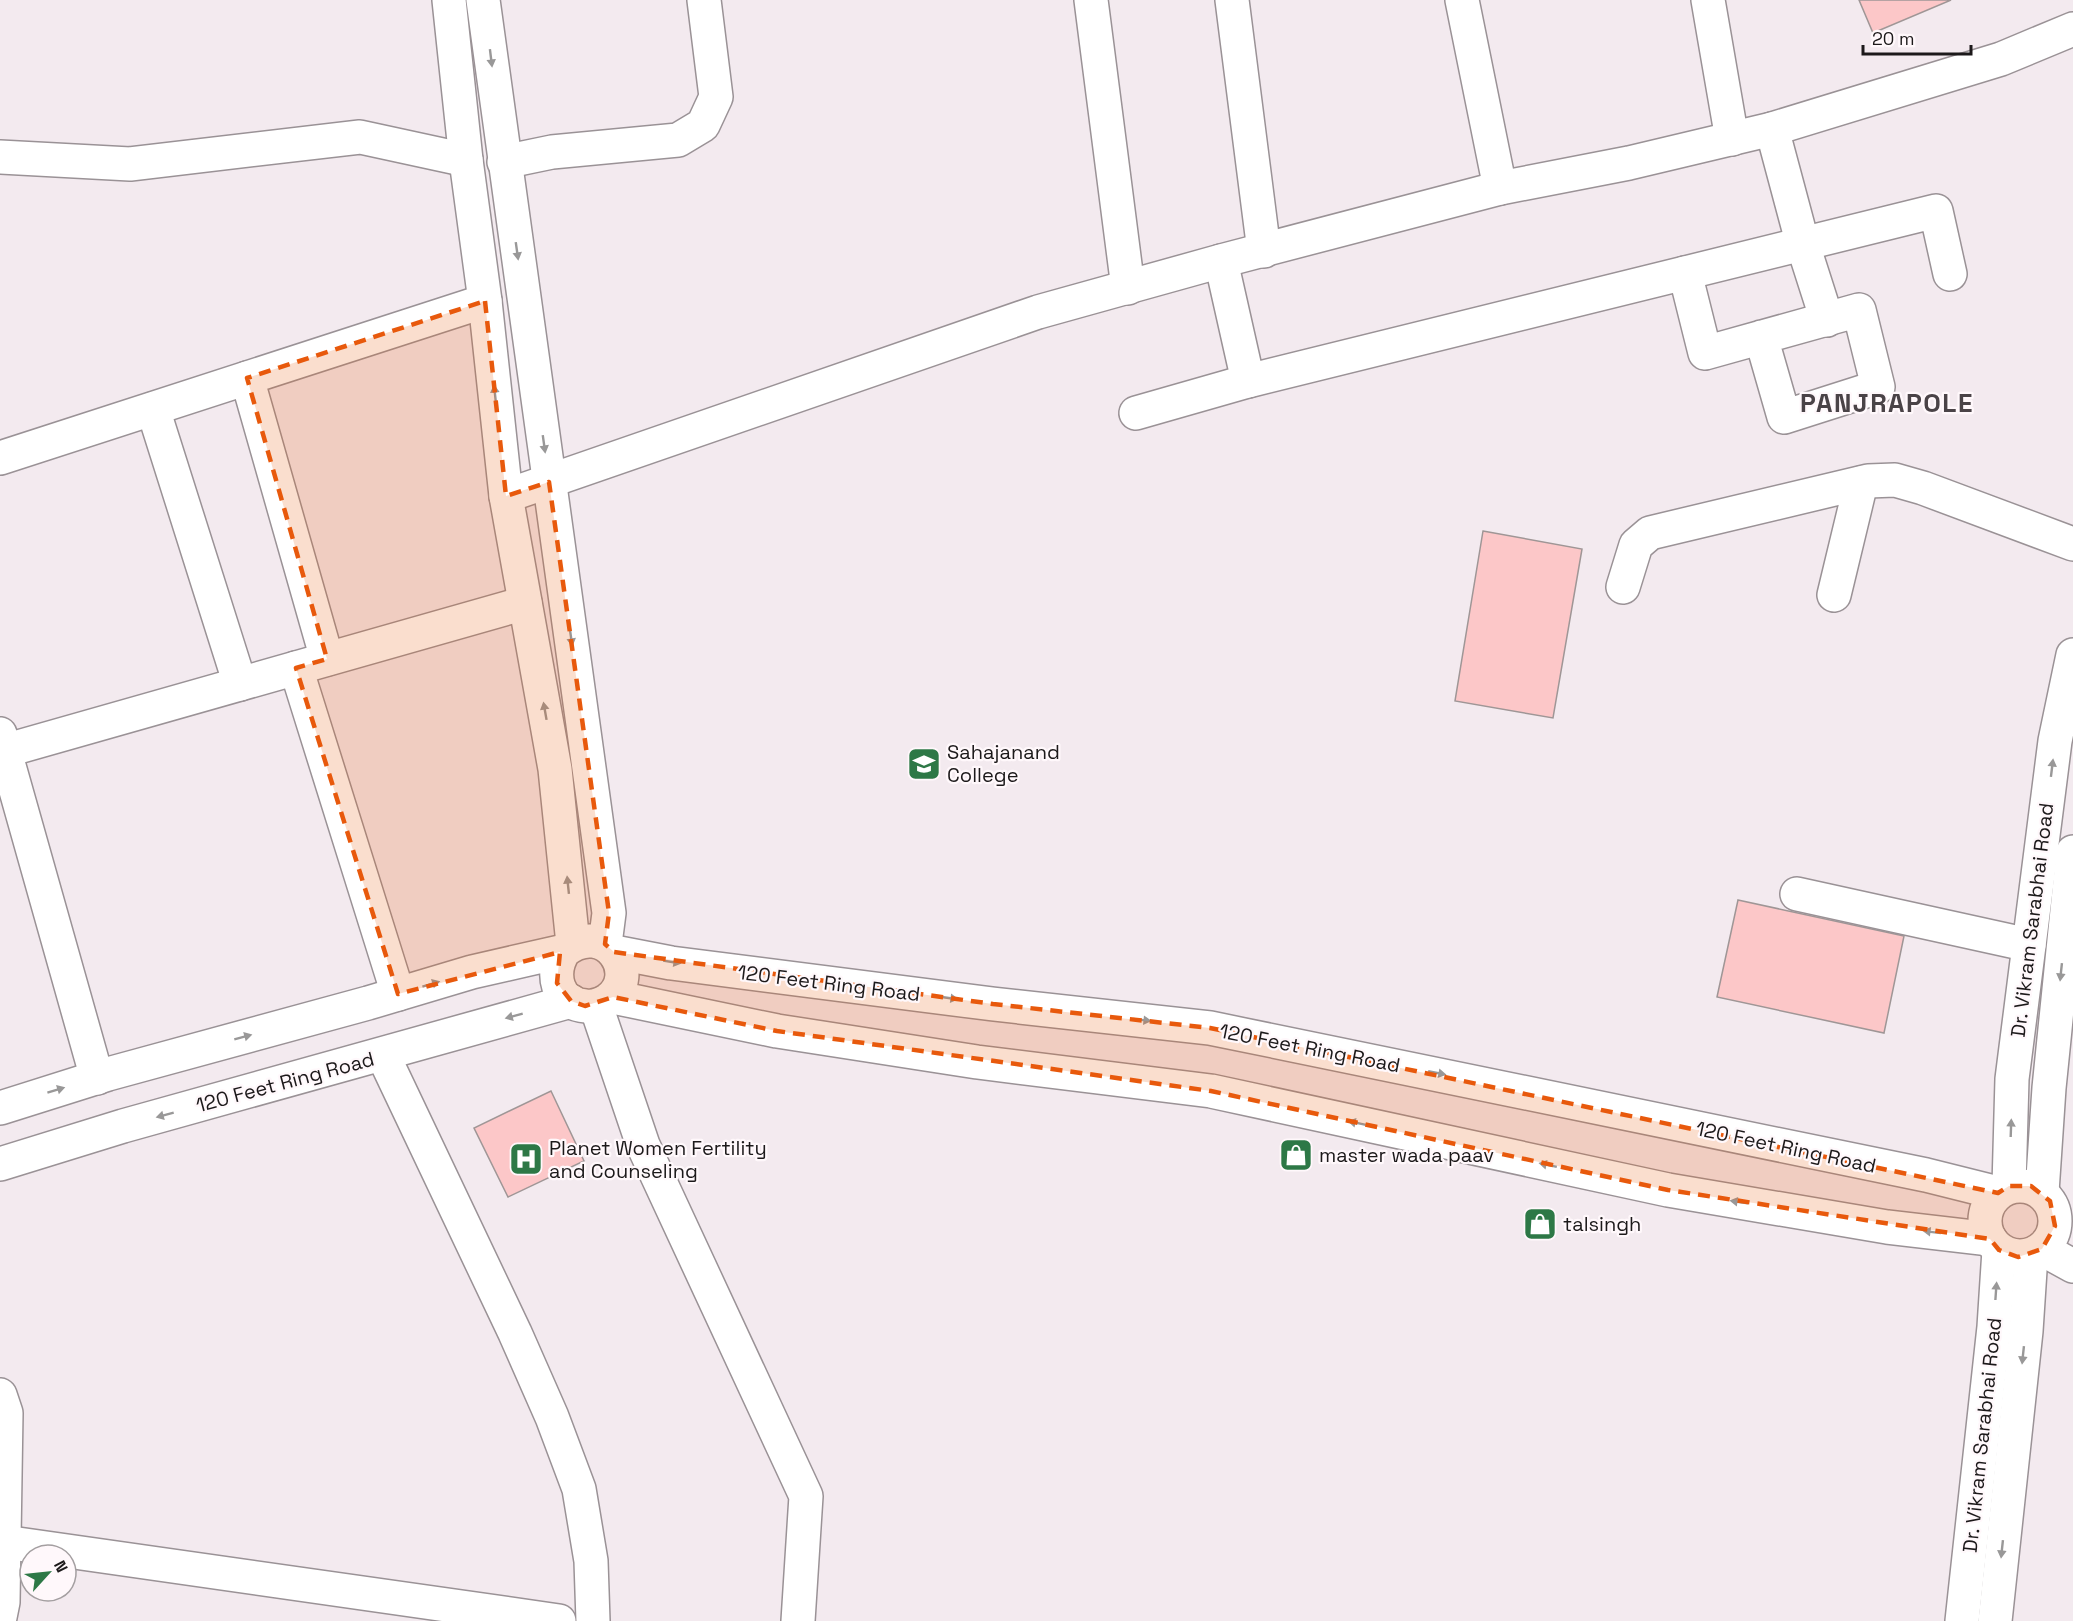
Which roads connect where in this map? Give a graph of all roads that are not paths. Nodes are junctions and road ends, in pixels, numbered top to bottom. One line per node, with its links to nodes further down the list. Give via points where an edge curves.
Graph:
1 (449, 0): 12 (street)
2 (483, 0): 13 (street, one-way to 13)
3 (704, 0): 13 (street, via 716,97 703,126 678,140 552,152)
4 (1091, 0): 20 (street)
5 (1232, 0): 16 (street)
6 (1462, 0): 14 (street)
7 (1708, 0): 10 (street)
8 (2073, 29): 9 (street, via 2001,59)
9 (1772, 129): 10 (street); 15 (street)
10 (1732, 139): 14 (street)
11 (0, 156): 12 (street, via 130,164 360,137)
12 (466, 160): 21 (street)
13 (504, 162): 29 (street, one-way to 29)
14 (1500, 188): 16 (street)
15 (1803, 245): 18 (street); 19 (street, via 1936,211); 22 (street)
16 (1264, 251): 17 (street)
17 (1221, 261): 20 (street); 25 (street)
18 (1685, 273): 23 (street, via 1705,353); 25 (street)
19 (1950, 274)
20 (1128, 288): 29 (street, via 1038,312)
21 (485, 301): 24 (street); 31 (street, one-way to 21)
22 (1827, 320): 23 (street); 23 (street, via 1859,310 1878,387 1784,417)
23 (1761, 338)
24 (247, 378): 26 (street); 37 (street)
25 (1248, 381): 27 (street)
26 (153, 408): 28 (street); 39 (street)
27 (1136, 413)
28 (0, 458)
29 (549, 482): 31 (street); 44 (street, one-way to 44, via 609,913)
30 (1861, 483): 32 (street, via 1895,480 1923,488); 33 (street, via 1650,533 1636,545); 34 (street)
31 (506, 496): 35 (street)
32 (2073, 544)
33 (1623, 587)
34 (1834, 595)
35 (525, 603): 37 (street); 44 (street, one-way to 35)
36 (2073, 655): 43 (street, Dr. Vikram Sarabhai Road, one-way to 36, via 2055,741)
37 (327, 659): 38 (street)
38 (296, 668): 39 (street); 45 (street)
39 (240, 684): 40 (street)
40 (2, 742): 48 (street)
41 (2073, 852): 52 (street, Dr. Vikram Sarabhai Road, one-way to 52, via 2049,1088)
42 (1797, 894): 43 (street)
43 (2029, 945): 51 (street, Dr. Vikram Sarabhai Road, one-way to 43)
44 (589, 948): 45 (street, 120 Feet Ring Road, one-way to 44, via 472,972); 46 (street, via 620,962 622,974 620,985); 46 (street, via 558,960 556,972 563,993); 51 (street, 120 Feet Ring Road, one-way to 51, via 671,963 1210,1028)
45 (398, 994): 48 (street, 120 Feet Ring Road, one-way to 45)
46 (593, 1001): 47 (street, 120 Feet Ring Road, one-way to 47); 53 (street, 120 Feet Ring Road, one-way to 46, via 1668,1190 1211,1091 977,1062); 61 (street, via 643,1145 806,1496)
47 (383, 1055): 50 (street, 120 Feet Ring Road, one-way to 50); 60 (street, via 515,1333 579,1489 591,1561)
48 (97, 1078): 49 (street, 120 Feet Ring Road, one-way to 48)
49 (0, 1108)
50 (0, 1164)
51 (2003, 1190): 52 (street, via 2031,1186); 53 (street, via 1990,1201 1985,1213 1985,1228)
52 (2055, 1202): 54 (street, via 2055,1226 2050,1240)
53 (1994, 1245): 54 (street, via 2018,1257); 62 (street, Dr. Vikram Sarabhai Road, one-way to 53, via 1994,1327)
54 (2036, 1252): 55 (street); 63 (street, Dr. Vikram Sarabhai Road, one-way to 63)
55 (2073, 1266)
56 (0, 1395): 57 (street, via 6,1413)
57 (4, 1542): 58 (street); 59 (street)
58 (0, 1617)
59 (559, 1621)
60 (592, 1621)
61 (798, 1621)
62 (1962, 1621)
63 (1995, 1621)

